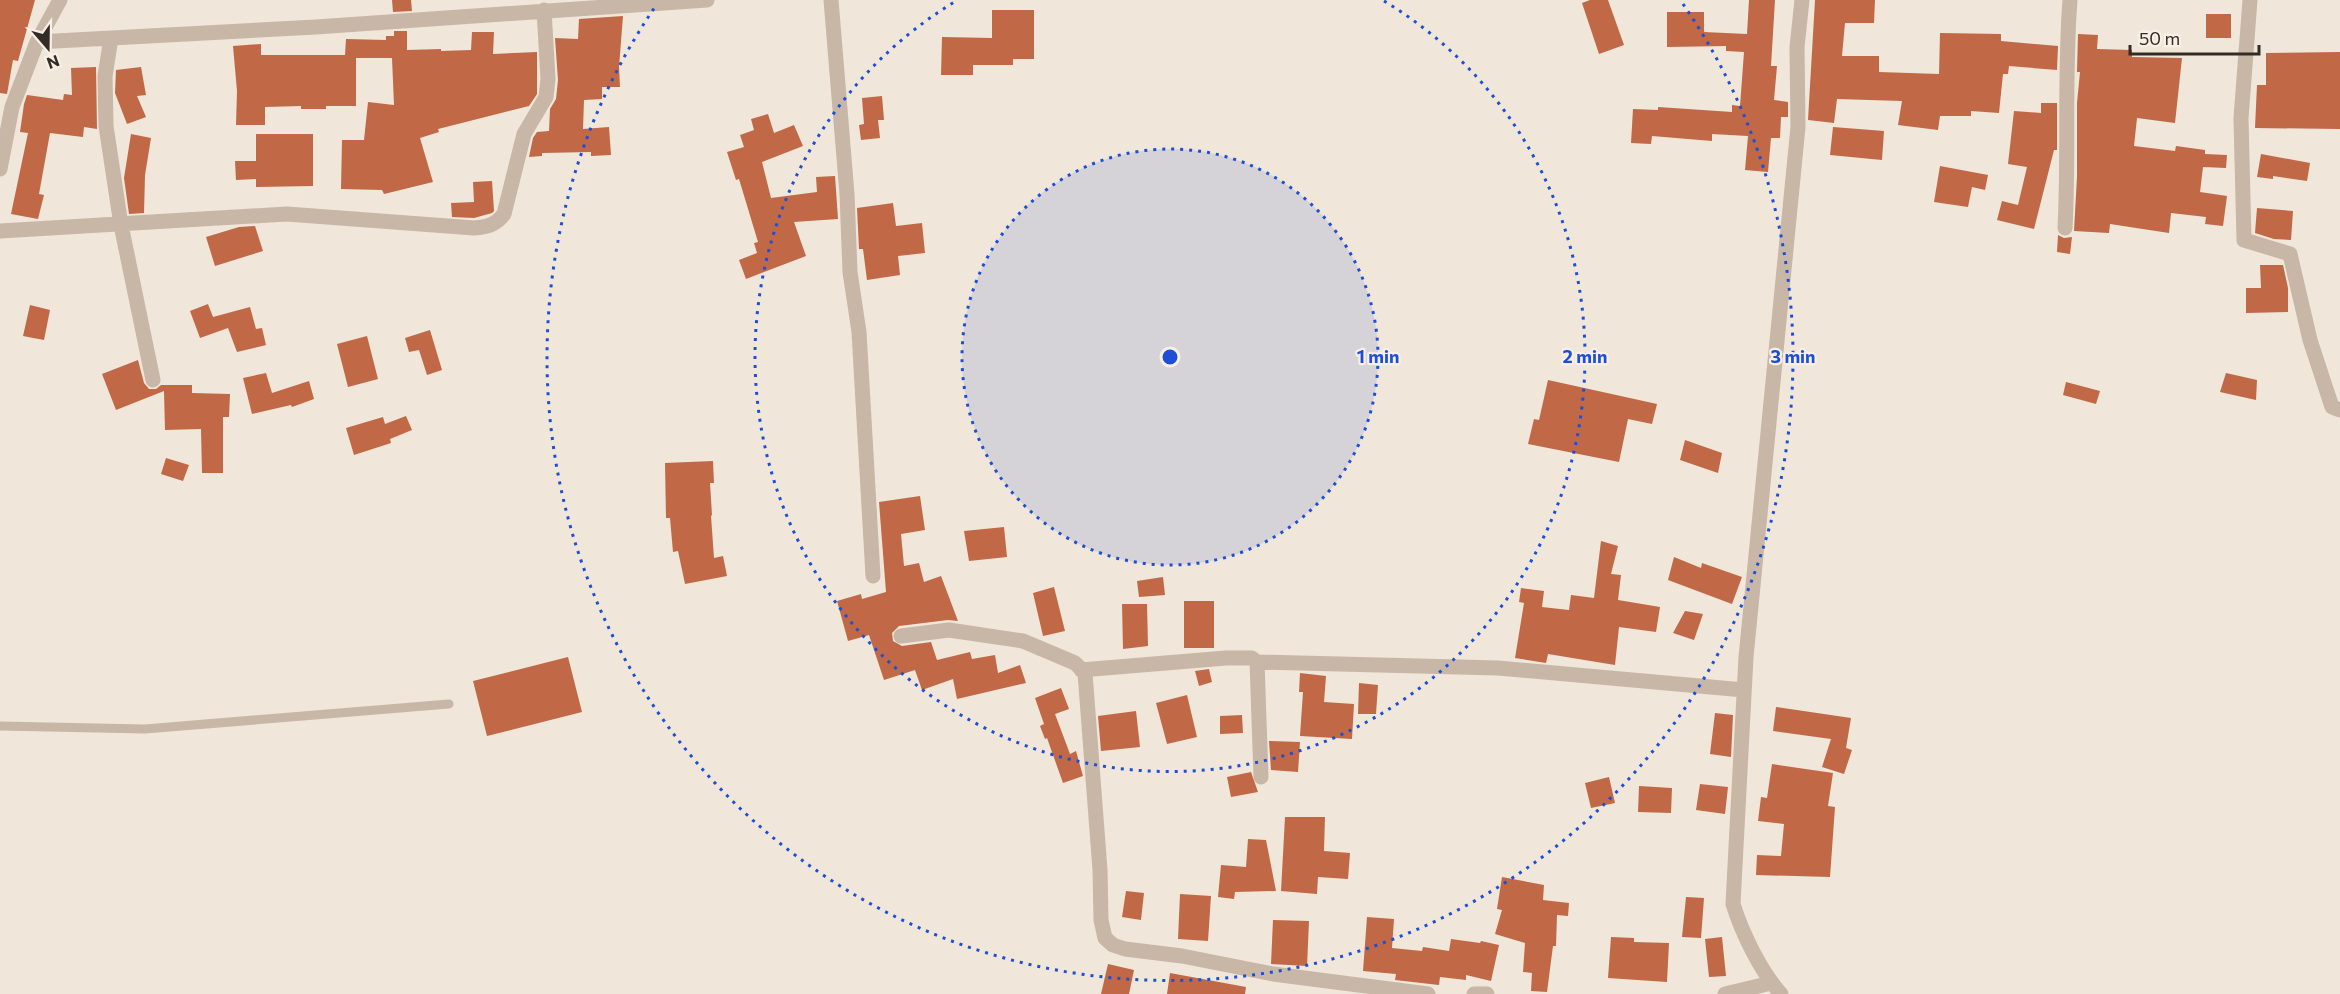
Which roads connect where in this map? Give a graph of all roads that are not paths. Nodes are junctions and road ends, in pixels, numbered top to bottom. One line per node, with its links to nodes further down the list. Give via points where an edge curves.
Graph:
1 (60, 0): 9 (street)
2 (707, 0): 7 (street)
3 (831, 0): 16 (street, via 850,272 859,332)
4 (1802, 0): 20 (street, via 1797,47 1798,127)
5 (2070, 0): 12 (street)
6 (2250, 0): 15 (street, via 2241,118 2244,240 2290,254 2310,340 2332,407)
7 (544, 10): 8 (street); 11 (street, via 546,97 524,134 499,221 474,228 287,214)
8 (111, 38): 9 (street); 11 (street, via 105,76 106,126)
9 (37, 42): 10 (street, via 12,107)
10 (0, 169)
11 (122, 225): 13 (street); 14 (street)
12 (2065, 228)
13 (0, 231)
14 (153, 380)
15 (2340, 410)
16 (873, 576)
17 (901, 636): 19 (street, via 949,630 1023,641 1075,663)
18 (1257, 662): 19 (street, via 1252,658 1226,658); 20 (street, via 1498,668); 23 (street)
19 (1081, 670): 25 (street, via 1086,682 1105,938 1125,949)
20 (1744, 690): 24 (street, via 1733,904)
21 (449, 704): 22 (lane, via 164,728)
22 (0, 726)
23 (1261, 777)
24 (1776, 988): 29 (street)
25 (1380, 991): 26 (street)
26 (1428, 994)
27 (1474, 994): 28 (street)
28 (1487, 994)
29 (1725, 994)

